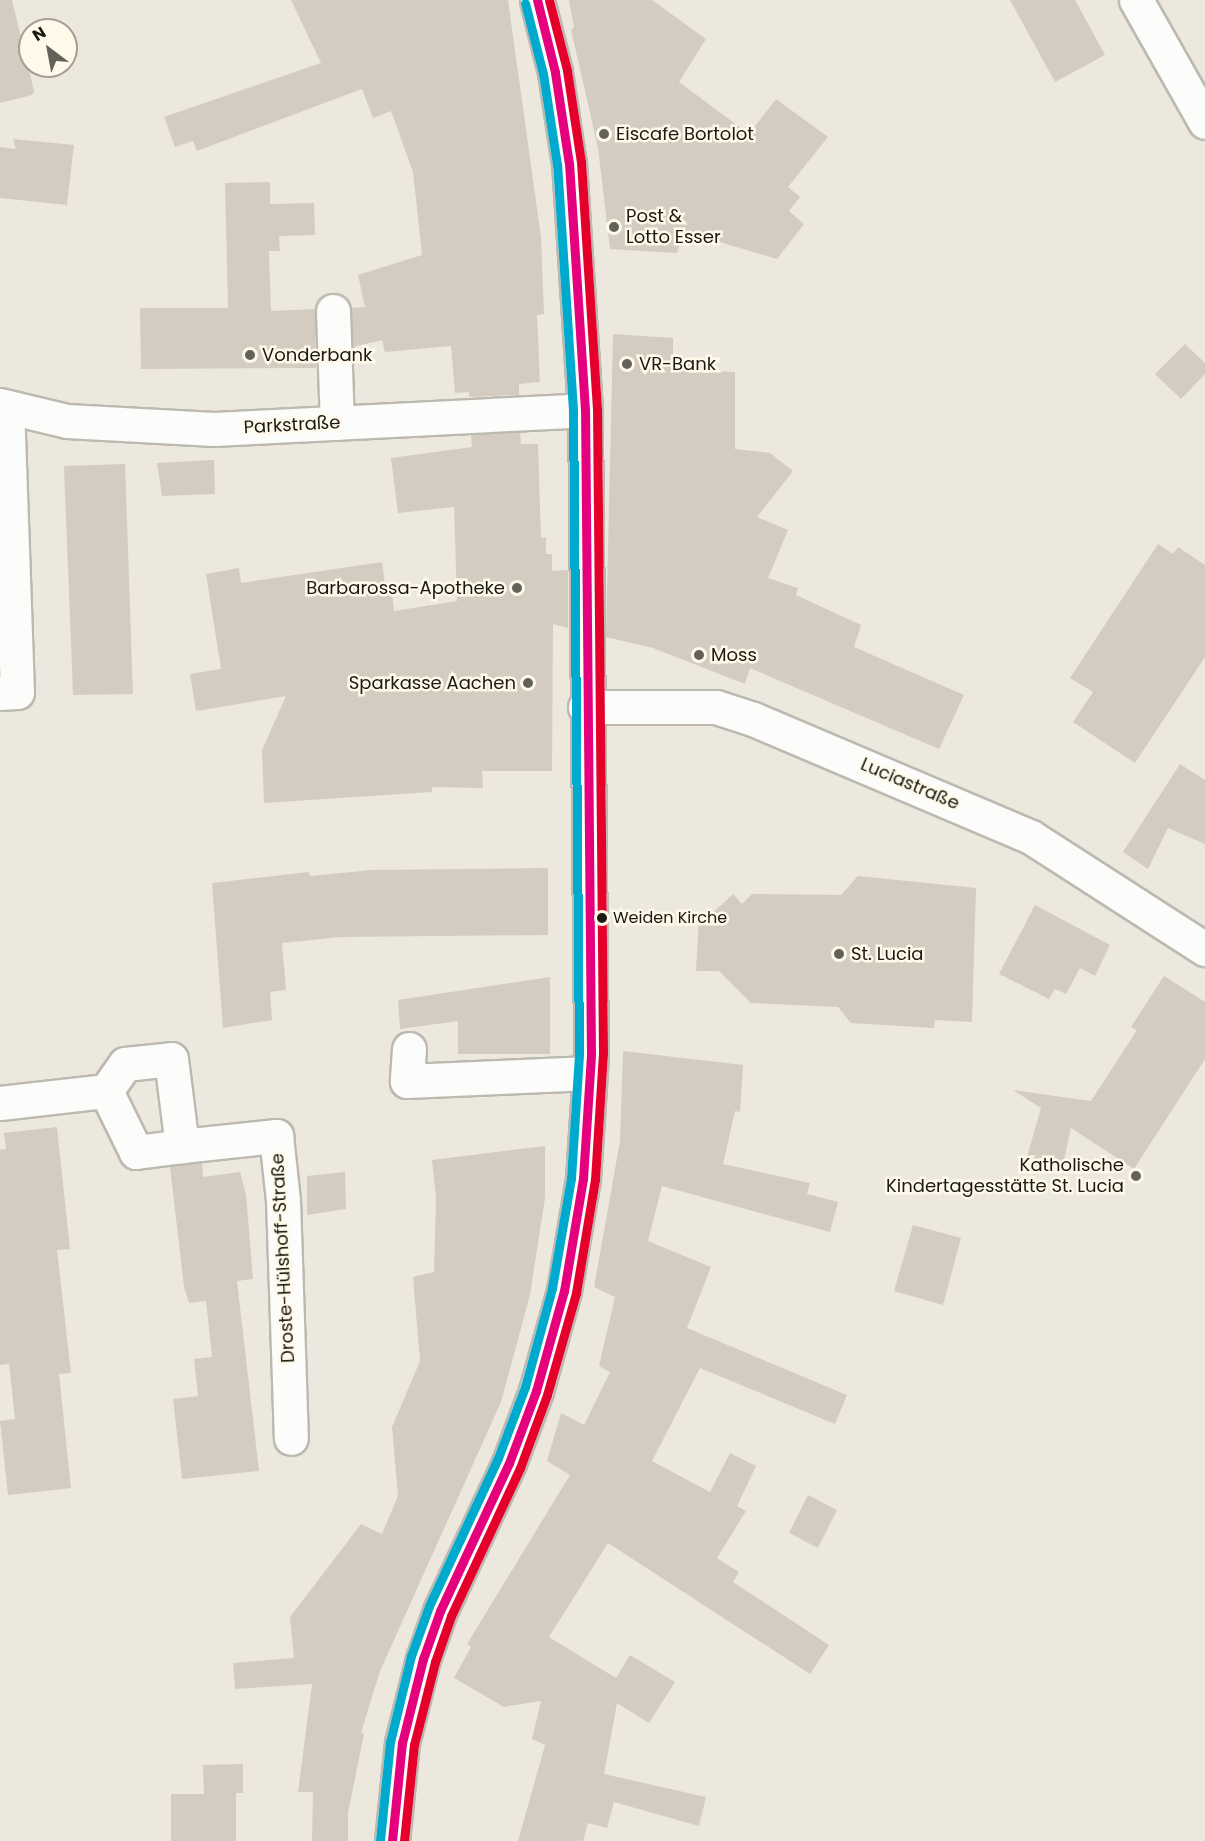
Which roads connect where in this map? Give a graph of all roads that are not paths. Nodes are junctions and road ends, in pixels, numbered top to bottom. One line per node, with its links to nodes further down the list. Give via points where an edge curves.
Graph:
1 (537, 0): 6 (main road, via 555,72 569,164)
2 (1136, 0): 3 (main road)
3 (1205, 122)
4 (333, 311): 7 (main road)
5 (3, 406): 7 (main road, Parkstraße, via 67,421 136,427 214,429); 8 (main road, via 17,692)
6 (585, 410): 7 (main road, Parkstraße); 9 (main road)
7 (337, 423)
8 (0, 693)
9 (585, 707): 10 (main road, Luciastraße, via 716,707 753,719 1031,837); 12 (main road)
10 (1205, 949)
11 (409, 1049): 12 (main road, via 407,1081)
12 (590, 1073): 17 (main road, via 583,1179 564,1290 536,1391 509,1463 440,1611 423,1659 402,1743)
13 (106, 1091): 14 (main road); 15 (main road, Droste-Hülshoff-Straße, via 136,1152); 15 (main road, via 125,1064 171,1059)
14 (0, 1103)
15 (182, 1146): 16 (main road, Droste-Hülshoff-Straße, via 276,1136 284,1200)
16 (291, 1438)
17 (392, 1841)

